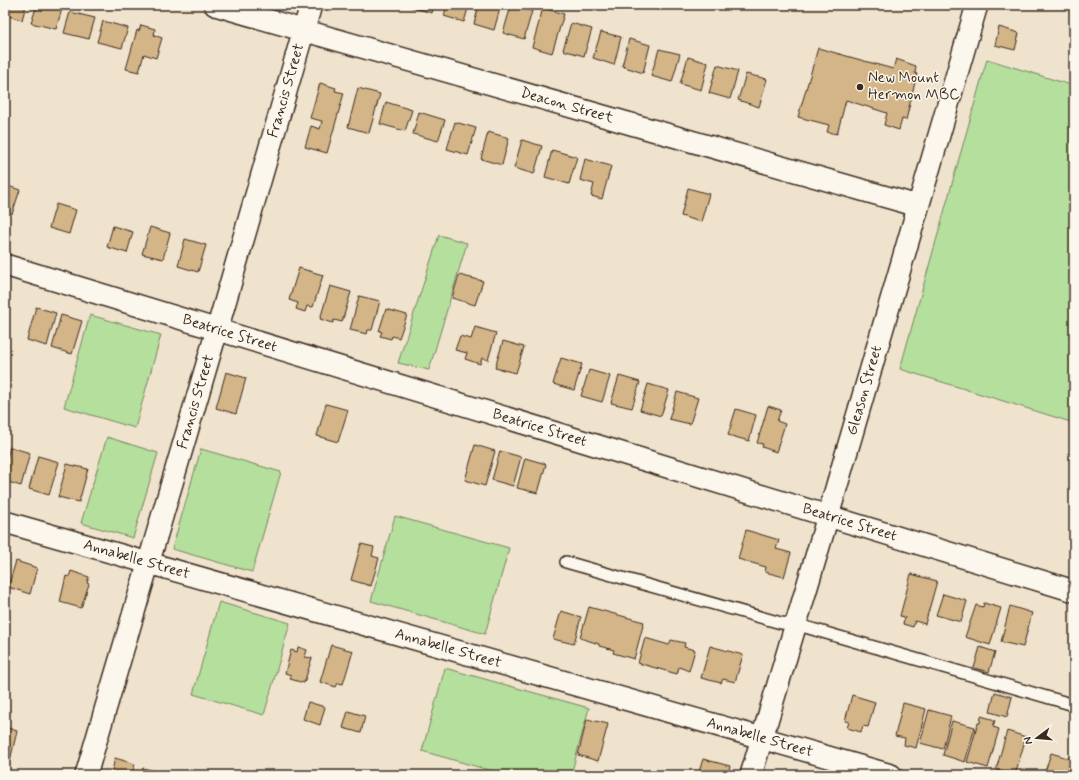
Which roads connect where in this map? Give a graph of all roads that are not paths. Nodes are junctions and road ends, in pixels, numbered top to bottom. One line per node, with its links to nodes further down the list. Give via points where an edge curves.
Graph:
1 (215, 5): 4 (street, Deacon Street)
2 (311, 5): 4 (street, Francis Street)
3 (977, 5): 5 (street, Gleason Street)
4 (304, 30): 5 (street, Deacon Street); 7 (street, Francis Street)
5 (918, 206): 8 (street, Gleason Street)
6 (5, 265): 7 (street, Beatrice Street)
7 (217, 330): 8 (street, Beatrice Street); 11 (street, Francis Street)
8 (828, 516): 12 (street, Beatrice Street); 13 (street, Gleason Street)
9 (5, 522): 11 (street, Annabelle Street)
10 (566, 562): 13 (lane, via 781,623)
11 (149, 563): 15 (street, Annabelle Street); 16 (street, Francis Street)
12 (1074, 591)
13 (795, 624): 14 (lane); 15 (street, Gleason Street)
14 (1074, 705)
15 (762, 738): 17 (street, Gleason Street); 18 (street, Annabelle Street)
16 (86, 775)
17 (751, 775)
18 (891, 775)

